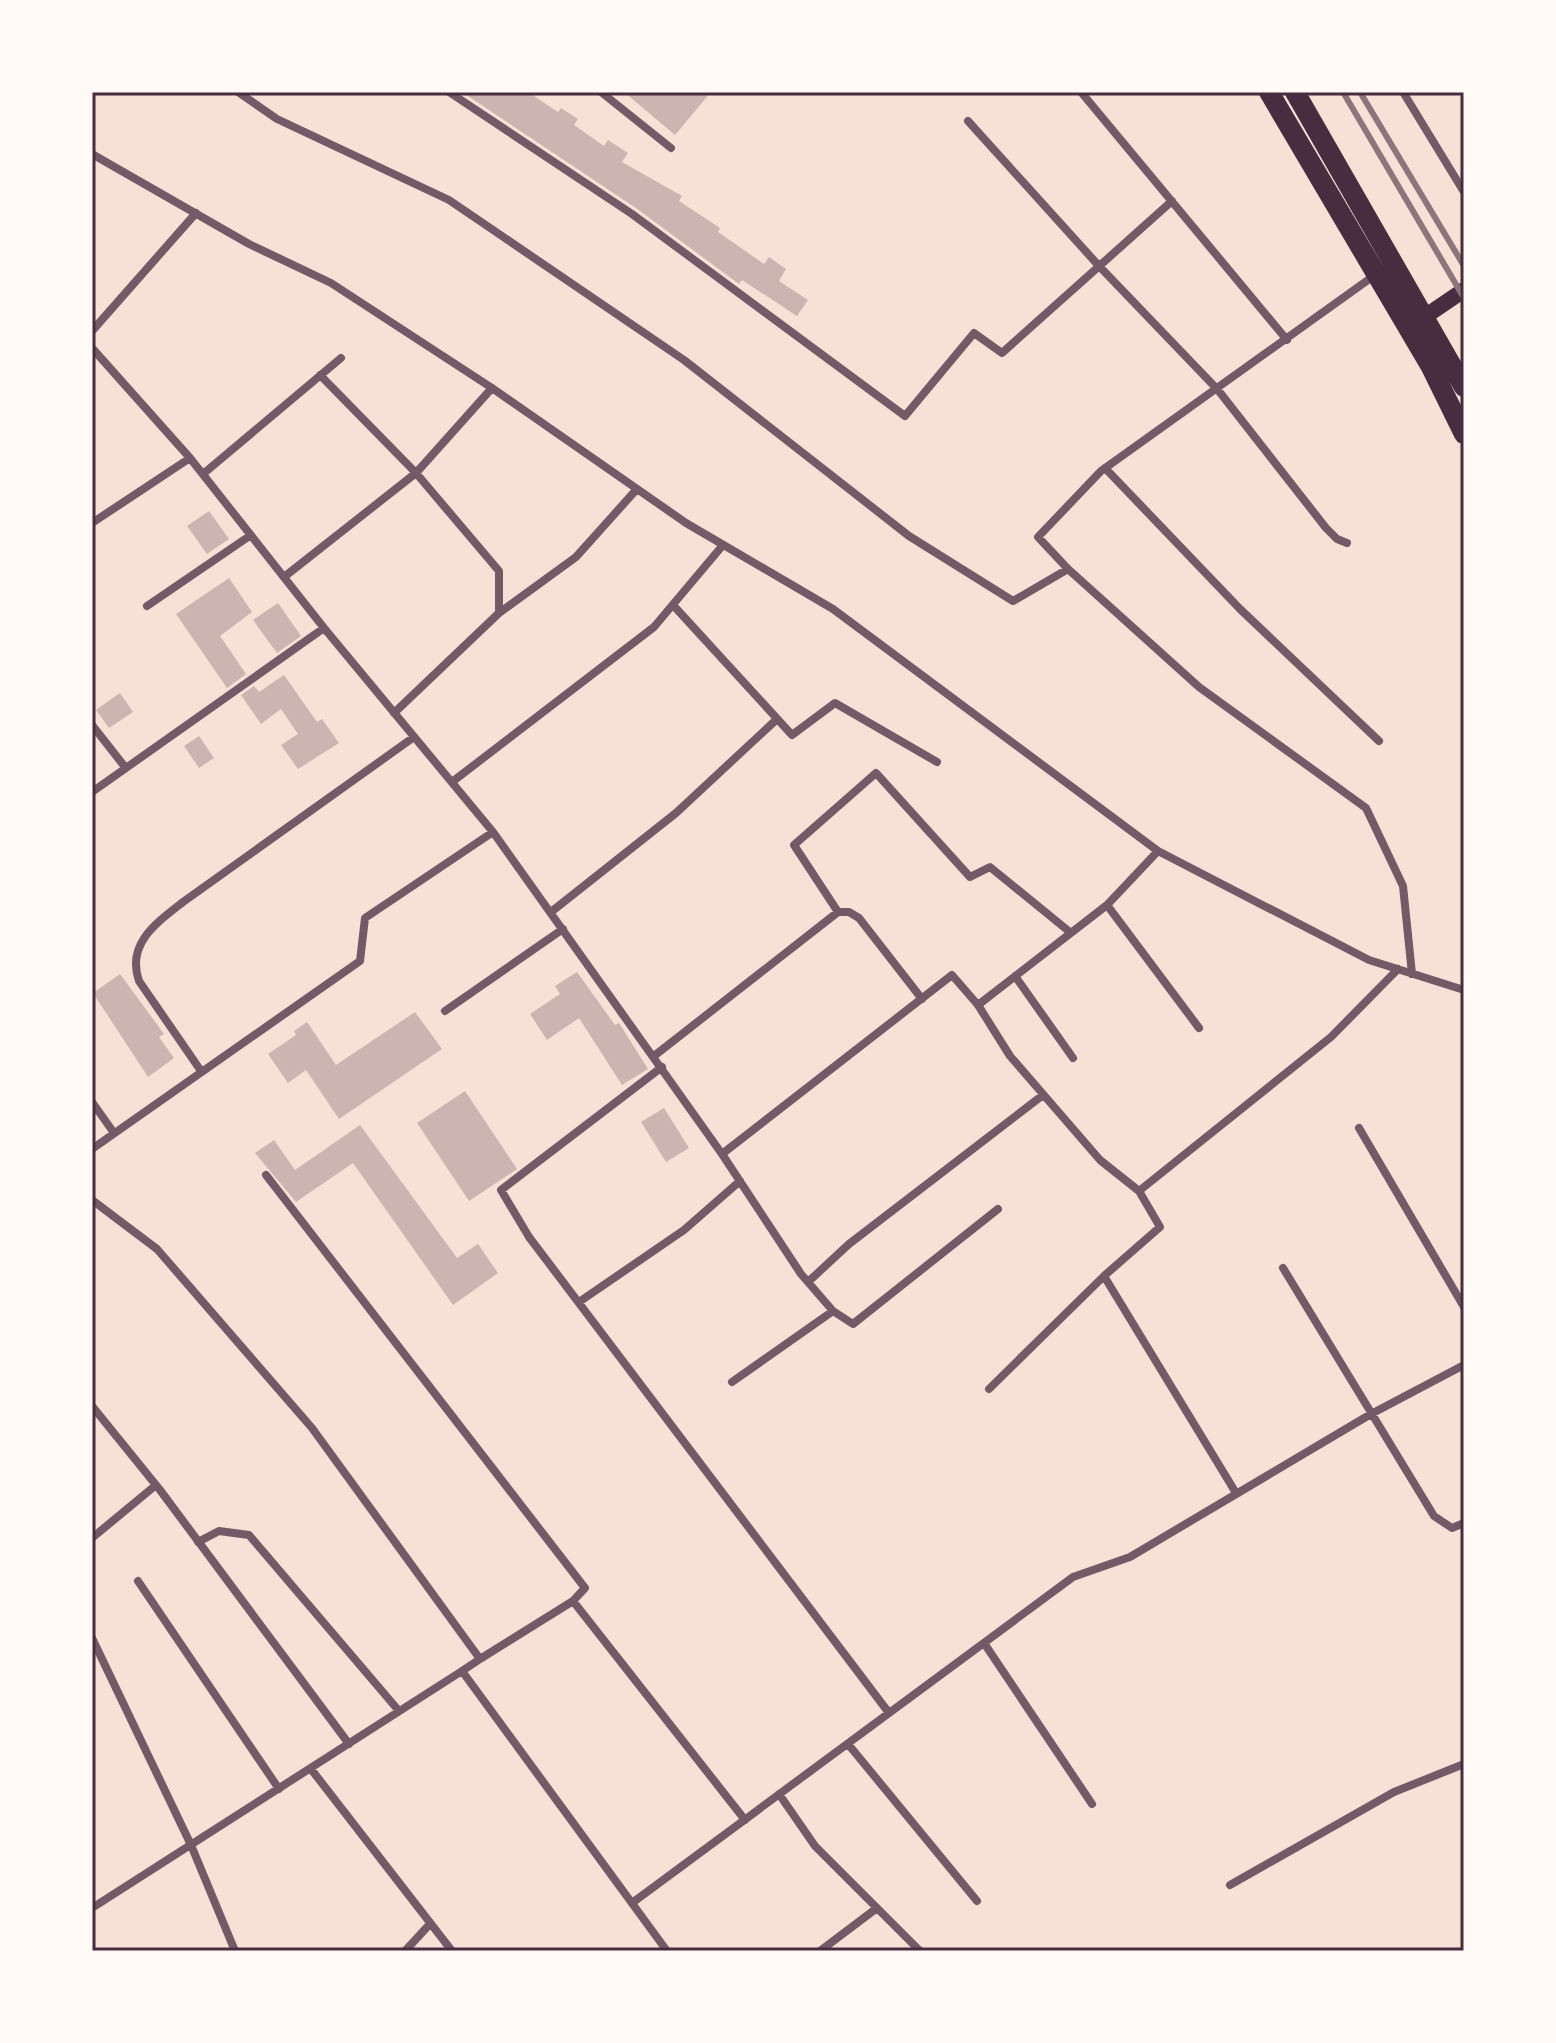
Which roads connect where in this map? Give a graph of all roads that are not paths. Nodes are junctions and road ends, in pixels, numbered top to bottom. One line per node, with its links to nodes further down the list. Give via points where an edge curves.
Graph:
1 (238, 92): 36 (street, via 277,119 449,200 684,360 909,536 1013,601)
2 (449, 92): 14 (street, via 632,214 905,416 974,333 1002,353)
3 (601, 92): 9 (street)
4 (1081, 92): 12 (street)
5 (1269, 92): 15 (main road)
6 (1295, 92): 17 (main road)
7 (1403, 92): 11 (street)
8 (968, 121): 14 (street)
9 (671, 148)
10 (92, 154): 13 (street)
11 (1464, 192)
12 (1172, 201): 14 (street); 19 (street)
13 (196, 213): 18 (street); 24 (street, via 331,283)
14 (1099, 266): 25 (street)
15 (1377, 274): 17 (main road); 19 (street)
16 (1464, 290): 17 (main road)
17 (1417, 322): 23 (main road); 26 (main road)
18 (92, 331)
19 (1287, 340): 25 (street)
20 (92, 348): 27 (street)
21 (341, 358): 22 (street)
22 (320, 375): 29 (street); 30 (street)
23 (1464, 387)
24 (492, 388): 29 (street); 31 (street)
25 (1218, 390): 28 (street); 34 (street, via 1326,528)
26 (1464, 434)
27 (190, 458): 30 (street); 32 (street)
28 (1105, 468): 36 (street, via 1038,537); 46 (street, via 1240,609)
29 (416, 473): 37 (street); 40 (street, via 499,571)
30 (203, 474): 33 (street)
31 (636, 490): 35 (street); 40 (street, via 576,557)
32 (92, 523)
33 (251, 535): 37 (street); 39 (street)
34 (1347, 543)
35 (723, 545): 38 (street); 52 (street, via 833,609)
36 (1068, 569): 59 (street, via 1199,687 1366,808 1403,886)
37 (284, 577): 41 (street)
38 (673, 605): 43 (street); 49 (street, via 654,627)
39 (147, 606)
40 (499, 613): 42 (street)
41 (324, 628): 42 (street); 48 (street)
42 (394, 713): 45 (street)
43 (777, 719): 47 (street, via 792,735 835,703); 54 (street, via 676,813)
44 (92, 725): 48 (street)
45 (414, 737): 49 (street); 69 (street, via 183,902 141,941 134,966 139,981)
46 (1379, 741)
47 (937, 762)
48 (125, 767): 50 (street)
49 (452, 782): 51 (street)
50 (92, 792)
51 (493, 832): 54 (street); 69 (street, via 365,918 360,961)
52 (1158, 851): 53 (street); 58 (street, via 1369,960)
53 (1107, 905): 57 (street); 65 (street)
54 (551, 912): 56 (street)
55 (838, 912): 57 (street, via 794,845 876,773 970,877 990,867); 62 (street, via 859,918); 66 (street)
56 (563, 929): 64 (street); 66 (street)
57 (1071, 933): 60 (street)
58 (1398, 969): 59 (street); 78 (street, via 1331,1037)
59 (1412, 974): 61 (street)
60 (1015, 976): 63 (street); 67 (street)
61 (1464, 990)
62 (922, 999): 63 (street, via 952,975); 75 (street)
63 (978, 1005): 70 (street)
64 (445, 1011)
65 (1199, 1028)
66 (654, 1056): 68 (street)
67 (1073, 1058)
68 (662, 1067): 75 (street); 84 (street, via 501,1190)
69 (201, 1071): 73 (street)
70 (1043, 1095): 78 (street, via 1100,1160); 83 (street, via 849,1244)
71 (92, 1102): 73 (street)
72 (1359, 1128): 85 (street)
73 (114, 1133): 74 (street)
74 (92, 1149)
75 (722, 1154): 77 (street)
76 (266, 1175): 98 (street, via 585,1588)
77 (740, 1181): 83 (street); 84 (street, via 684,1230)
78 (1139, 1191): 82 (street, via 1160,1227)
79 (92, 1200): 101 (street, via 157,1249 312,1428)
80 (998, 1209): 86 (street, via 853,1324)
81 (1283, 1268): 91 (street)
82 (1104, 1276): 89 (street); 93 (street)
83 (808, 1282): 86 (street)
84 (579, 1302): 104 (street)
85 (1464, 1307)
86 (833, 1311): 88 (street)
87 (1464, 1365): 91 (street)
88 (732, 1382)
89 (989, 1389)
90 (92, 1406): 92 (street)
91 (1371, 1414): 93 (street); 94 (street, via 1434,1516 1452,1528)
92 (156, 1485): 95 (street); 96 (street)
93 (1236, 1493): 100 (street, via 1130,1557 1073,1577)
94 (1464, 1523)
95 (92, 1538)
96 (198, 1542): 103 (street, via 219,1531 249,1535); 105 (street)
97 (138, 1581): 109 (street)
98 (573, 1601): 101 (street); 112 (street)
99 (92, 1638): 113 (street)
100 (984, 1643): 104 (street); 111 (street)
101 (480, 1659): 102 (street)
102 (462, 1671): 103 (street); 116 (street)
103 (399, 1711): 105 (street)
104 (889, 1713): 106 (street)
105 (349, 1744): 108 (street)
106 (848, 1744): 110 (street); 115 (street)
107 (1464, 1764): 114 (street, via 1394,1792)
108 (311, 1769): 109 (street); 119 (street)
109 (279, 1789): 113 (street)
110 (779, 1794): 112 (street); 118 (street, via 815,1846)
111 (1092, 1804)
112 (745, 1820): 116 (street)
113 (191, 1845): 117 (street); 120 (street)
114 (1230, 1885)
115 (977, 1901)
116 (632, 1903): 123 (street)
117 (92, 1908)
118 (877, 1908): 124 (street); 125 (street)
119 (429, 1925): 121 (street); 122 (street)
120 (235, 1951)
121 (405, 1951)
122 (452, 1951)
123 (667, 1951)
124 (820, 1951)
125 (920, 1951)

